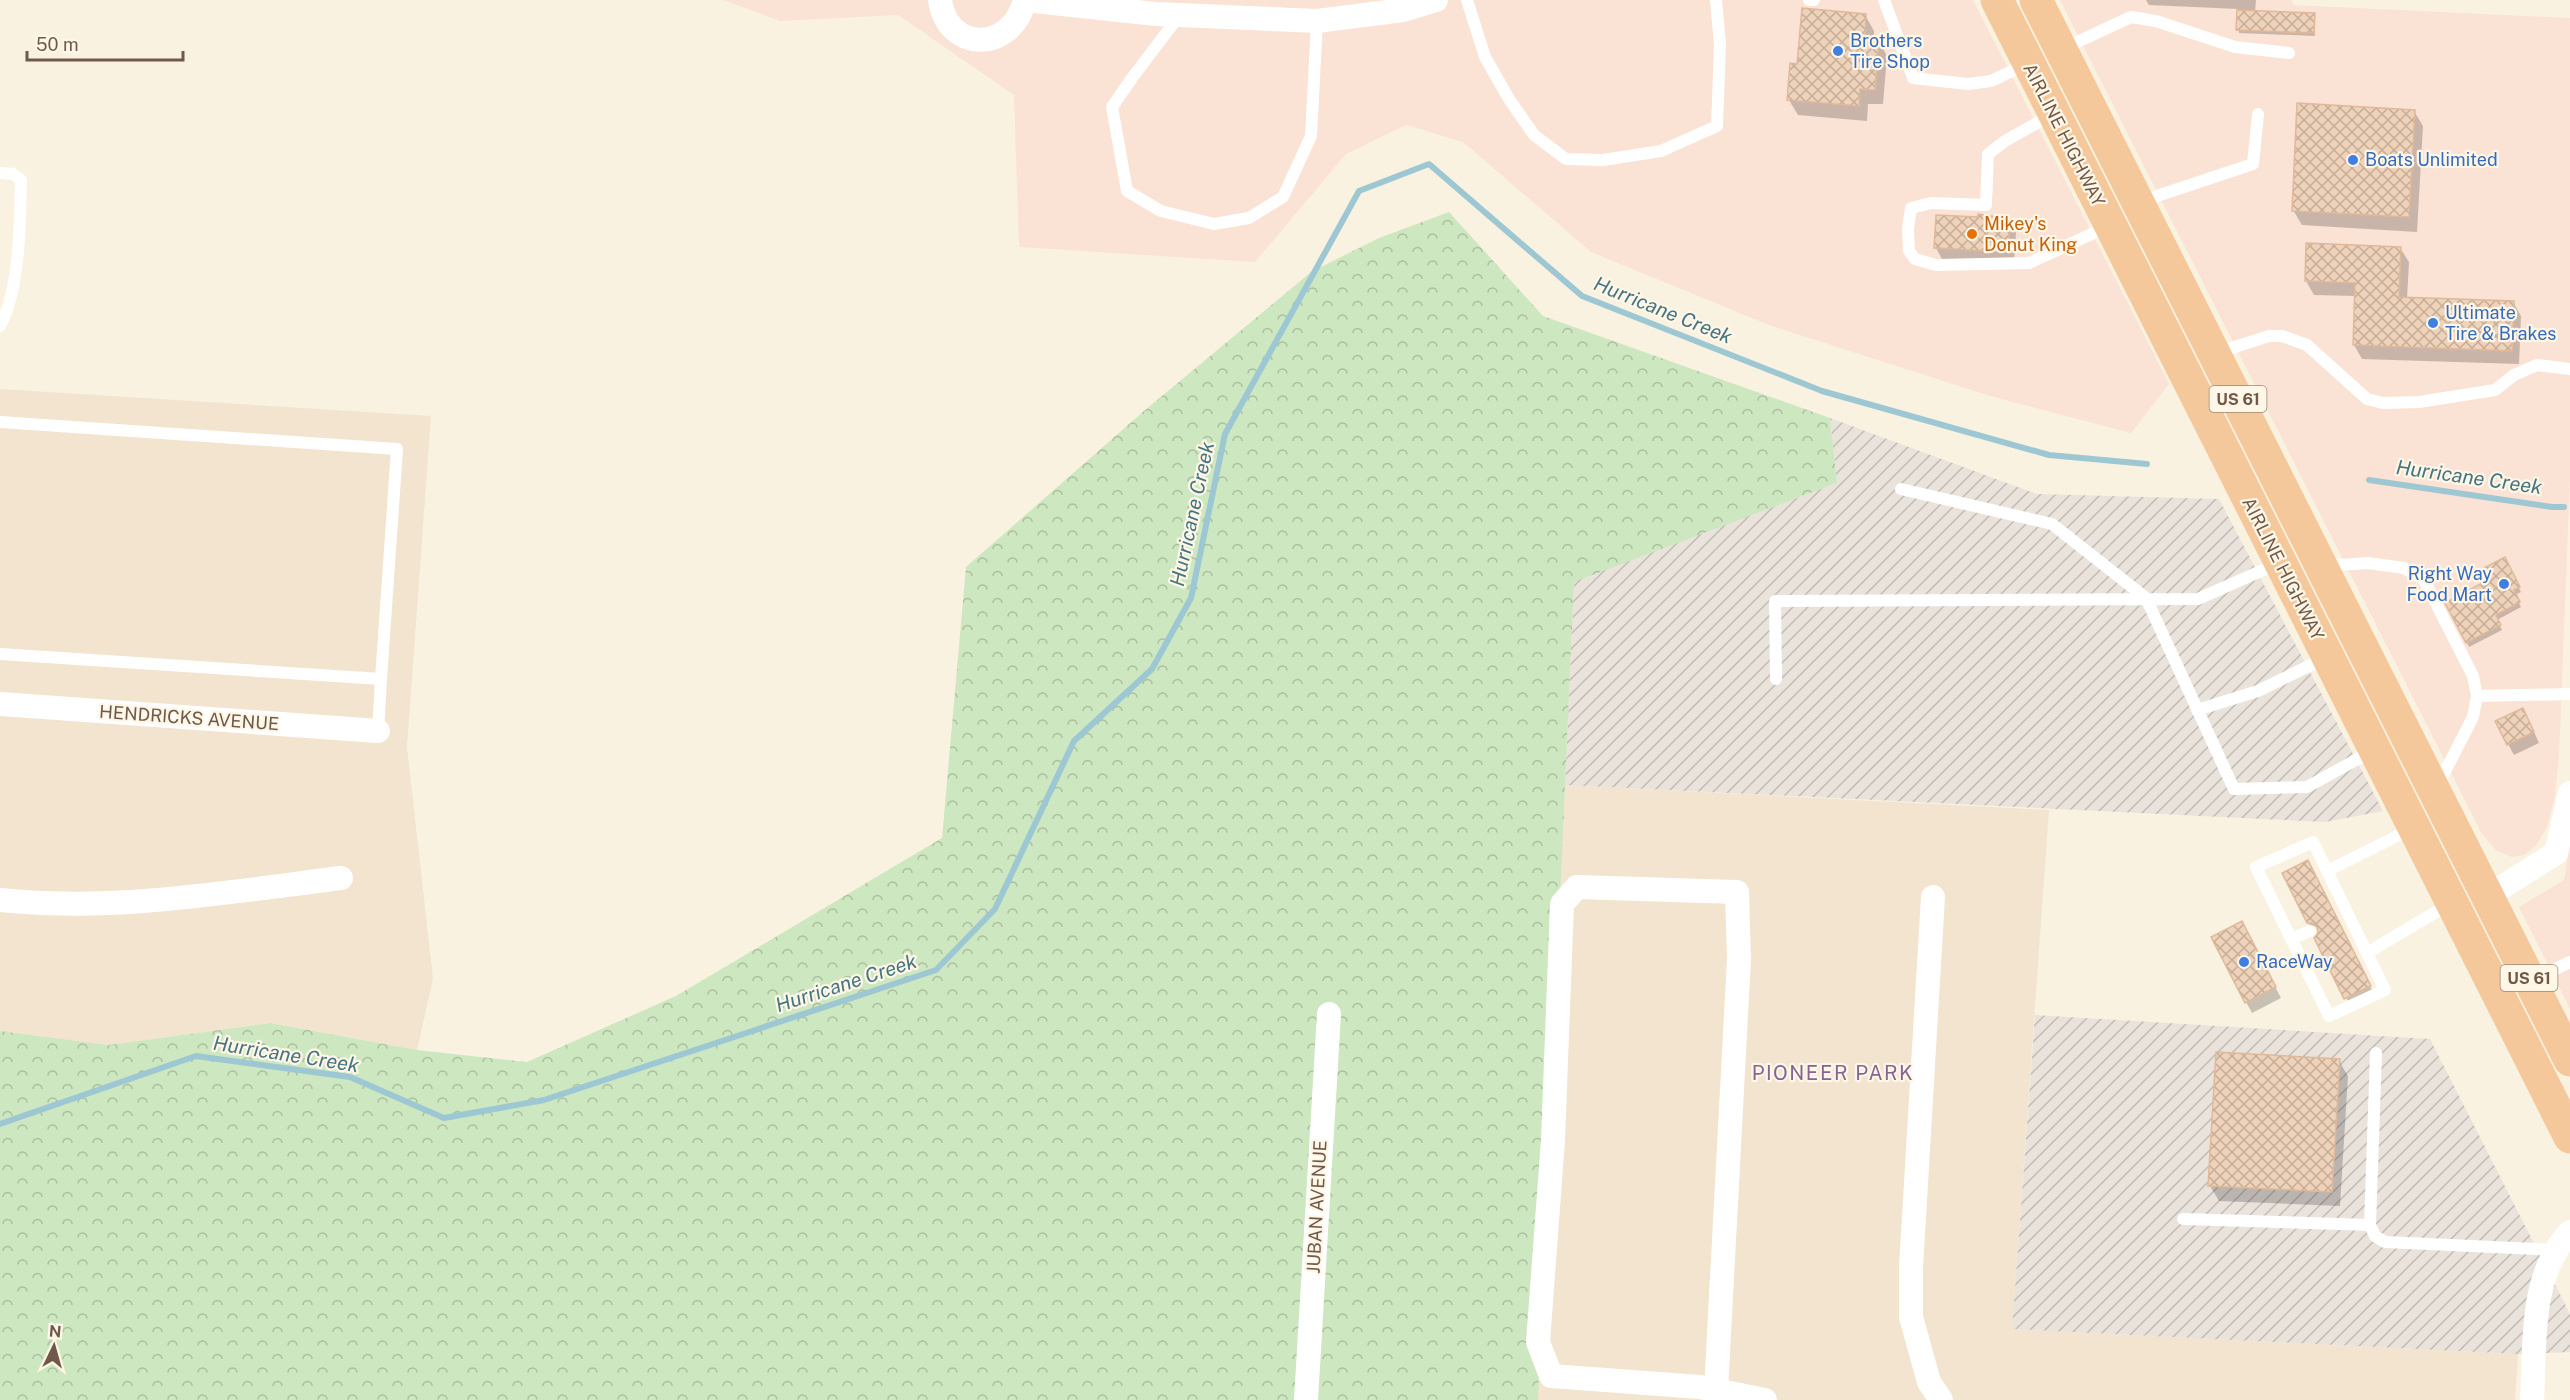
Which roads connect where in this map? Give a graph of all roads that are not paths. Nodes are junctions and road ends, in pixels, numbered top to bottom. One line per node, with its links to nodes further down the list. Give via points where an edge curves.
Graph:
1 (940, 0): 2 (street, via 949,25 963,36 979,40 996,38 1010,29 1021,16)
2 (1025, 0): 11 (street)
3 (1436, 0): 12 (street, via 1403,10)
4 (1467, 0): 5 (lane, via 1485,57 1534,135 1566,159 1604,160 1661,151 1717,126 1720,45)
5 (1716, 0)
6 (1809, 0): 7 (lane)
7 (1814, 0)
8 (1884, 0): 15 (lane, via 1913,78 1968,84 1991,81)
9 (1997, 0): 15 (highway, AIRLINE HIGHWAY / US 61)
10 (2036, 0): 14 (highway, AIRLINE HIGHWAY / US 61)
11 (1180, 15): 12 (street); 12 (lane, via 1112,107 1127,191 1161,211 1214,224 1249,218 1283,197 1311,136)
12 (1317, 21)
13 (2289, 53): 14 (lane, via 2235,47 2156,21 2131,17)
14 (2067, 61): 15 (highway); 18 (highway, AIRLINE HIGHWAY / US 61)
15 (2041, 88): 19 (highway, AIRLINE HIGHWAY / US 61); 19 (lane, via 2006,141 1988,154 1986,205 1931,203 1911,208 1909,250 1916,259 1936,265 2029,263)
16 (2258, 114): 18 (lane, via 2253,164)
17 (0, 173): 20 (lane, via 13,174 21,180 20,229 9,310)
18 (2138, 202): 21 (highway, AIRLINE HIGHWAY / US 61)
19 (2110, 226): 26 (highway, AIRLINE HIGHWAY / US 61)
20 (0, 326)
21 (2215, 354): 22 (lane, via 2269,336 2282,336 2307,345 2367,399 2383,403 2419,402 2496,390 2514,375 2537,364); 25 (highway, AIRLINE HIGHWAY / US 61)
22 (2570, 369)
23 (0, 422): 30 (lane, via 397,449)
24 (1901, 489): 27 (lane, via 2052,524)
25 (2317, 557): 26 (highway); 33 (lane, via 2404,568 2424,580 2473,676); 38 (highway, AIRLINE HIGHWAY / US 61)
26 (2280, 563): 27 (lane, via 2198,599); 29 (highway, AIRLINE HIGHWAY / US 61)
27 (2146, 598): 31 (lane, via 1776,601); 35 (lane)
28 (0, 654): 30 (lane)
29 (2328, 656): 35 (lane, via 2258,691); 37 (highway, AIRLINE HIGHWAY / US 61)
30 (381, 679): 36 (lane)
31 (1776, 679)
32 (2570, 694): 33 (lane)
33 (2477, 696): 38 (lane, via 2473,717)
34 (0, 704): 36 (street, HENDRICKS AVENUE)
35 (2197, 710): 37 (lane, via 2234,789 2307,787)
36 (378, 731)
37 (2374, 750): 40 (highway, AIRLINE HIGHWAY / US 61)
38 (2435, 791): 44 (highway, AIRLINE HIGHWAY / US 61)
39 (2570, 792): 41 (street)
40 (2414, 828): 42 (lane); 47 (highway, AIRLINE HIGHWAY / US 61)
41 (2563, 852): 44 (street)
42 (2327, 871): 49 (lane, via 2313,842 2256,867); 50 (lane, via 2342,914)
43 (341, 878): 46 (street, via 147,902 46,905)
44 (2488, 896): 47 (highway); 52 (highway, AIRLINE HIGHWAY / US 61)
45 (1933, 897): 63 (street, via 1911,1317 1929,1382)
46 (0, 900)
47 (2452, 903): 50 (lane); 56 (highway, AIRLINE HIGHWAY / US 61)
48 (2310, 930): 49 (lane)
49 (2291, 939): 50 (lane, via 2329,1016 2385,990)
50 (2367, 953)
51 (2570, 962): 52 (lane)
52 (2530, 981): 55 (highway, AIRLINE HIGHWAY / US 61)
53 (1329, 1014): 61 (street, JUBAN AVENUE)
54 (2376, 1053): 58 (lane)
55 (2570, 1060)
56 (2570, 1137)
57 (2183, 1219): 58 (lane)
58 (2370, 1225): 59 (lane, via 2375,1236 2385,1242)
59 (2564, 1241): 64 (street, via 2547,1269 2536,1315)
60 (1716, 1390): 60 (street, via 1551,1377 1538,1341 1553,1140 1562,904 1577,887 1737,892 1739,959); 62 (street)
61 (1306, 1400)
62 (1765, 1400)
63 (1941, 1400)
64 (2532, 1400)

